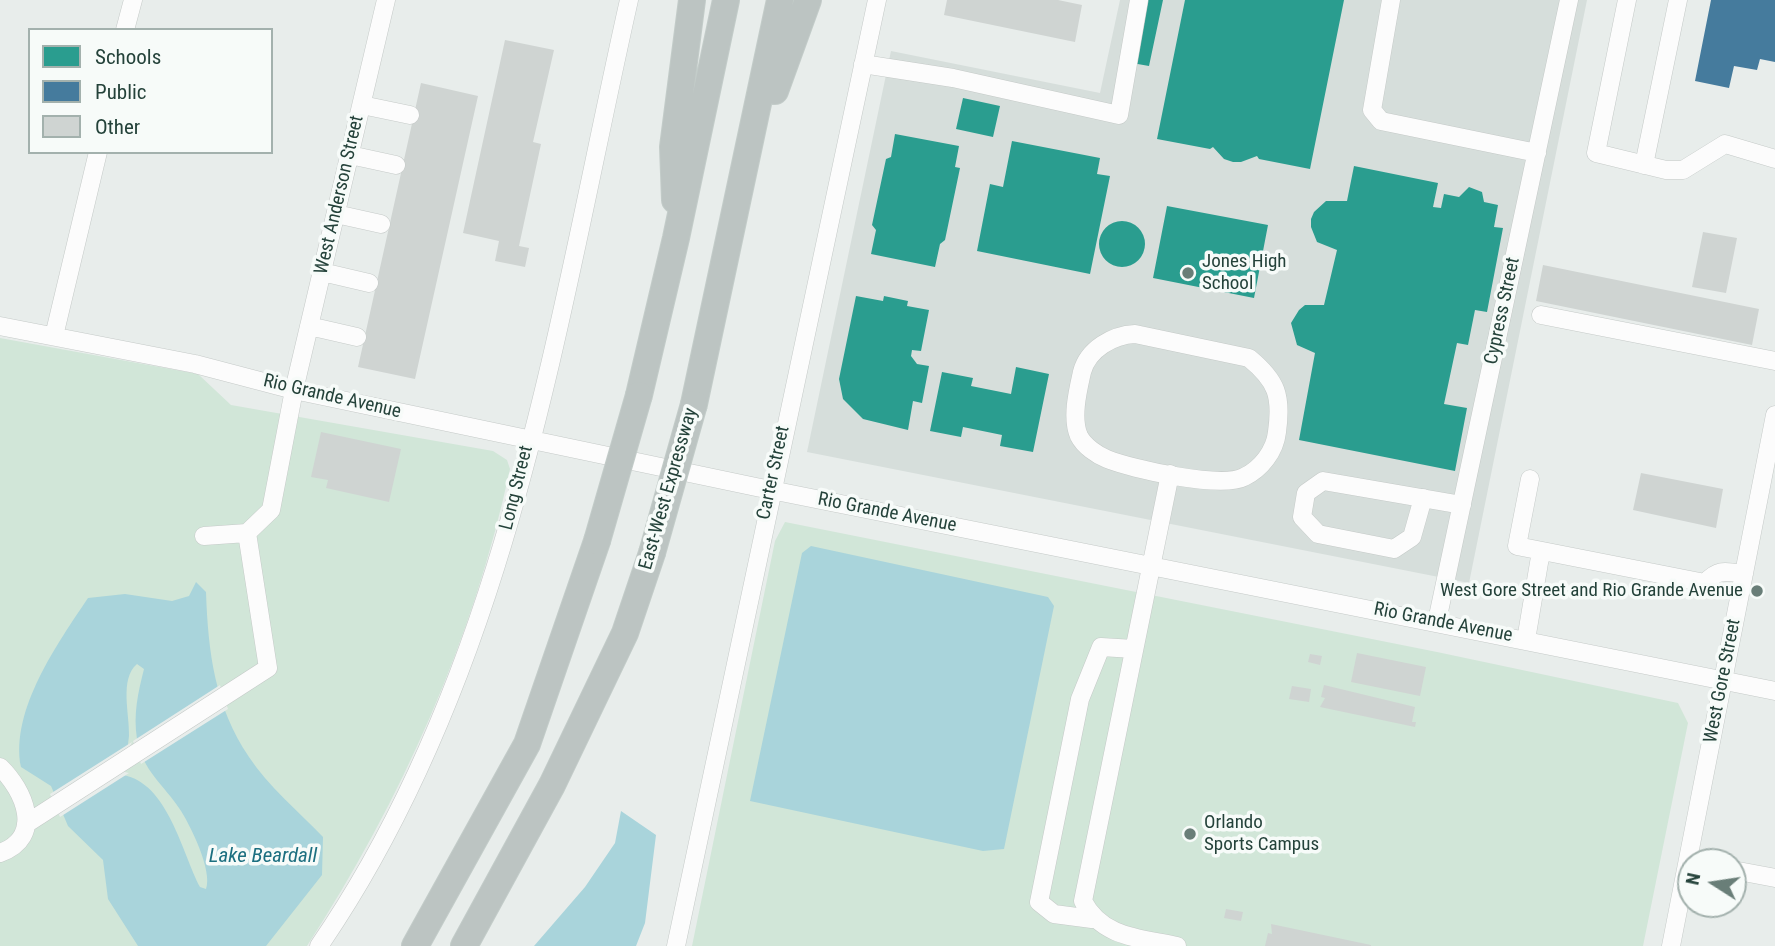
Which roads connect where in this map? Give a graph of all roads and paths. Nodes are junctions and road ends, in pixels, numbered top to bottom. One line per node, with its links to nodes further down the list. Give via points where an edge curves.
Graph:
1 (132, 0): 14 (street)
2 (386, 0): 16 (street, West Anderson Street)
3 (629, 0): 38 (street, Long Street)
4 (692, 0): 27 (highway, via 673,147)
5 (726, 0): 27 (highway)
6 (780, 0): 24 (highway, East-West Expressway)
7 (808, 0): 24 (highway)
8 (877, 0): 15 (street, Carter Street)
9 (1139, 0): 15 (street, via 1119,115 953,78)
10 (1391, 0): 18 (street, via 1372,110 1381,121)
11 (1569, 0): 18 (street, Cypress Street)
12 (1627, 0): 23 (street, via 1596,153)
13 (1678, 0): 23 (street)
14 (125, 28)
15 (863, 64): 42 (street, Carter Street)
16 (362, 105): 17 (street); 20 (street, West Anderson Street)
17 (410, 115)
18 (1537, 153): 44 (street, Cypress Street)
19 (98, 154): 33 (street)
20 (349, 155): 22 (street); 25 (street, West Anderson Street)
21 (1775, 159): 23 (street, via 1725,144 1683,170)
22 (396, 165)
23 (1644, 165)
24 (745, 175): 65 (highway, East-West Expressway, bridge, via 694,404 625,633 551,785)
25 (336, 214): 26 (street); 28 (street, West Anderson Street)
26 (381, 224)
27 (676, 238): 64 (highway, bridge, via 639,395 597,541 527,744)
28 (322, 272): 29 (street); 32 (street, West Anderson Street)
29 (369, 283)
30 (1541, 315): 35 (street)
31 (0, 326): 33 (street, Rio Grande Avenue)
32 (309, 326): 34 (street); 36 (street, West Anderson Street)
33 (54, 336): 36 (street, Rio Grande Avenue, via 195,364)
34 (357, 337)
35 (1775, 361)
36 (294, 390): 38 (street, Rio Grande Avenue); 45 (street, West Anderson Street, via 271,510)
37 (1775, 415): 41 (street, West Gore Street)
38 (529, 440): 42 (street, Rio Grande Avenue); 63 (street, Long Street, via 509,525 434,735 386,836)
39 (1170, 474): 39 (street, via 1212,482 1242,478 1262,464 1276,442 1277,390 1249,358 1135,334 1120,335 1106,341 1083,368 1077,394 1079,436 1107,459); 48 (street)
40 (1530, 479): 47 (street, via 1517,547)
41 (1768, 485): 49 (street, West Gore Street)
42 (771, 490): 48 (street, Rio Grande Avenue); 66 (street, Carter Street)
43 (1423, 498): 43 (street, via 1323,481 1306,493 1303,517 1318,534 1394,549 1412,537); 44 (street)
44 (1461, 505): 50 (street, Cypress Street)
45 (247, 533): 46 (street); 56 (street, via 268,667)
46 (204, 536)
47 (1541, 551): 49 (street, via 1704,583 1714,571); 51 (street)
48 (1151, 565): 50 (street, Rio Grande Avenue); 52 (street)
49 (1744, 574): 53 (street, West Gore Street)
50 (1437, 621): 51 (street, Rio Grande Avenue)
51 (1526, 640): 53 (street, Rio Grande Avenue)
52 (1135, 649): 62 (street, via 1083,901); 62 (street, via 1101,647 1080,699 1039,902 1054,914)
53 (1723, 680): 54 (street, Rio Grande Avenue); 57 (street, West Gore Street)
54 (1775, 691)
55 (0, 767): 56 (street, via 25,799)
56 (26, 824): 58 (street, via 19,839)
57 (1692, 848)
58 (0, 853)
59 (1747, 873): 60 (street)
60 (1775, 878)
61 (1677, 918): 68 (street, West Gore Street)
62 (1092, 919): 67 (street, via 1115,933)
63 (319, 946)
64 (415, 946)
65 (464, 946)
66 (676, 946)
67 (1177, 946)
68 (1671, 946)

